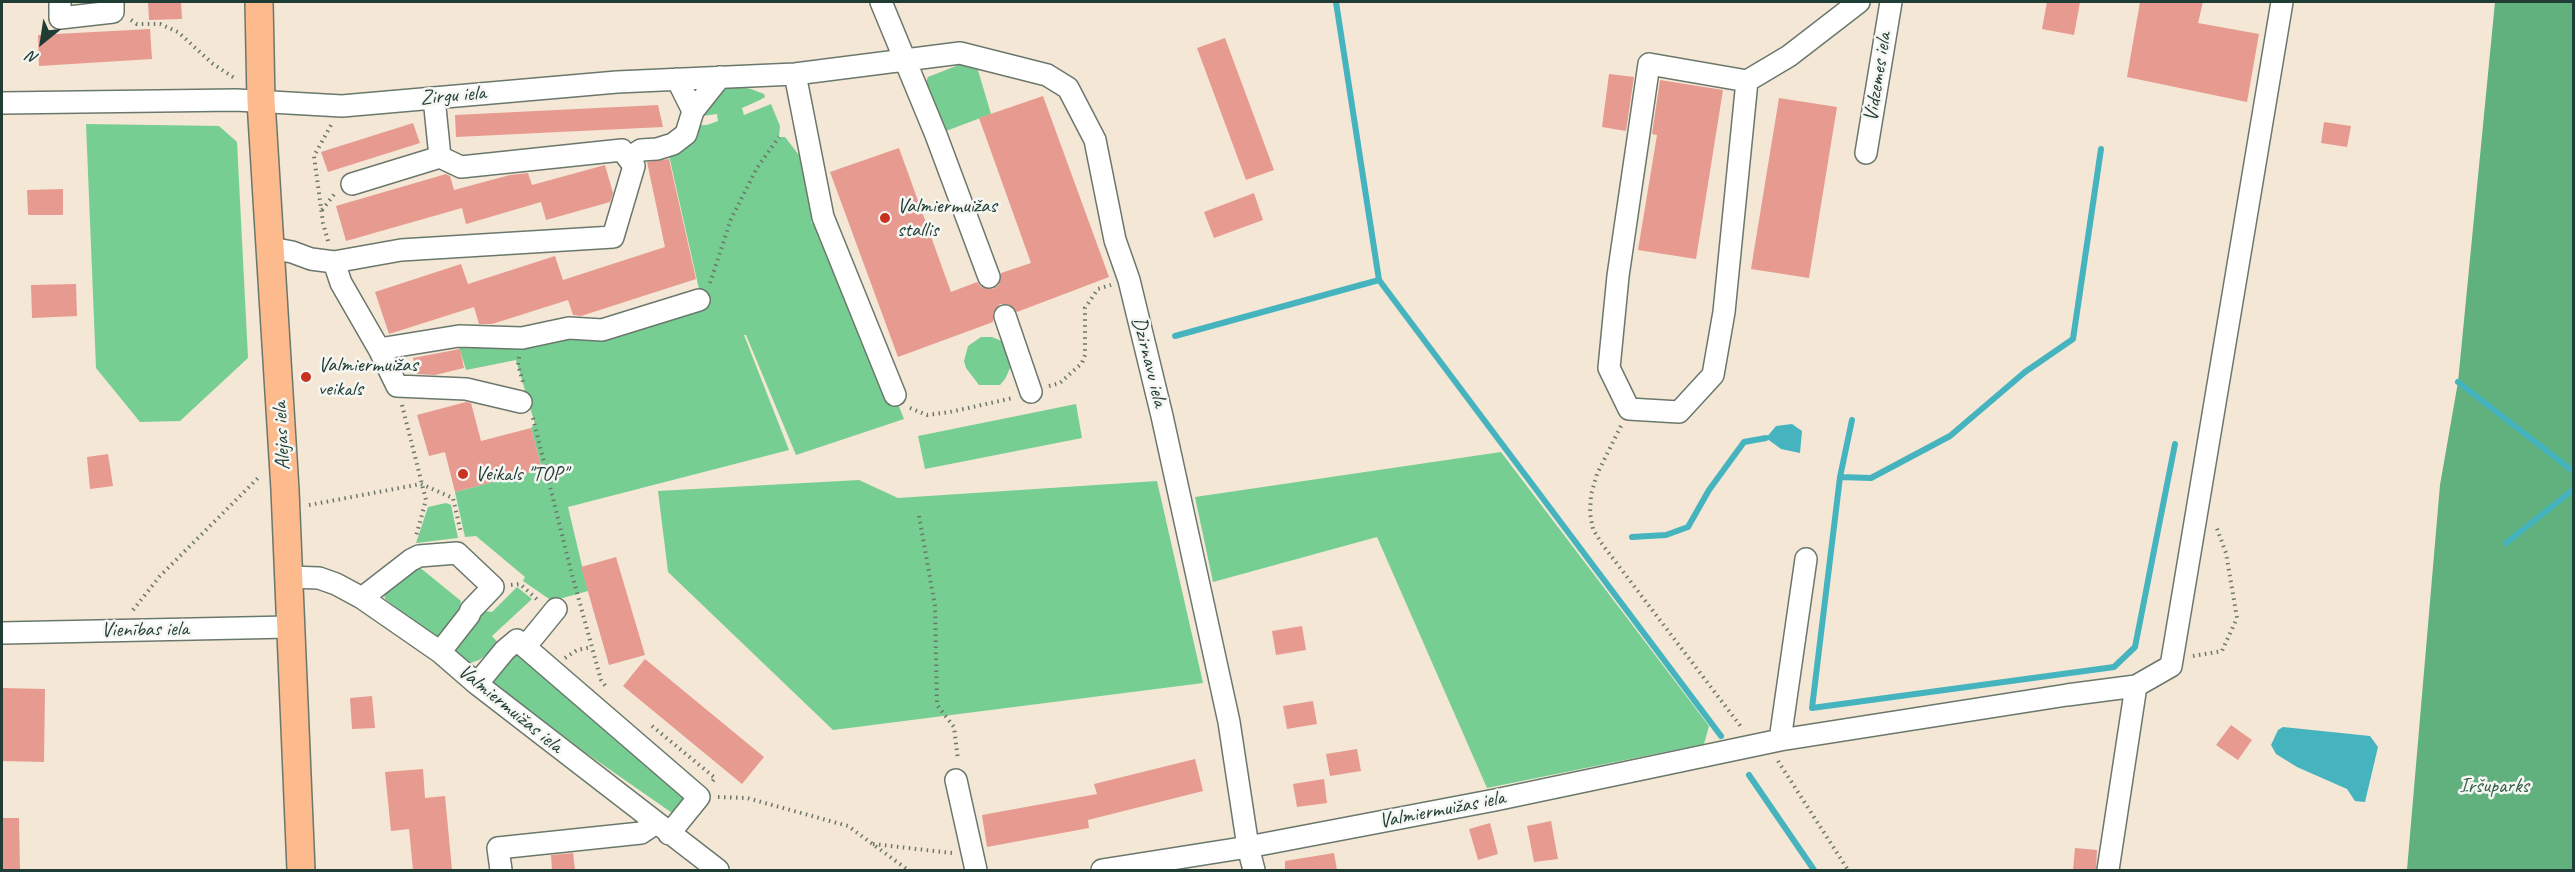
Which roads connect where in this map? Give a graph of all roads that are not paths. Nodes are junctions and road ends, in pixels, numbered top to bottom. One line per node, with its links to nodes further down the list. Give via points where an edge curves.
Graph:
1 (60, 2): 7 (street, via 60,18)
2 (259, 2): 14 (main road, Alejas iela)
3 (881, 2): 8 (street)
4 (1859, 2): 12 (street, via 1789,56)
5 (1891, 2): 17 (street, Vidzemes iela)
6 (2282, 2): 39 (street, via 2171,666)
7 (113, 7)
8 (903, 59): 9 (street, Zirgu iela); 23 (street); 43 (street, Dzirnavu iela, via 960,53 1047,75 1068,88 1095,140 1116,240 1162,416 1229,722)
9 (795, 74): 10 (street, Zirgu iela); 28 (street, via 823,217)
10 (720, 77): 11 (street, Zirgu iela); 16 (street)
11 (677, 79): 13 (street, Zirgu iela); 16 (street)
12 (1748, 81): 12 (street, via 1724,312 1713,375 1679,412 1629,409 1609,368 1618,276 1649,64)
13 (434, 98): 14 (street, Zirgu iela, via 342,106); 18 (street)
14 (261, 101): 15 (street, Zirgu iela); 21 (main road, Alejas iela)
15 (2, 103)
16 (693, 111): 19 (street, via 686,134 673,144 641,150)
17 (1866, 153)
18 (440, 158): 19 (street, via 461,167 622,150); 20 (street)
19 (628, 158): 22 (street, via 634,166 613,237 401,250)
20 (352, 184)
21 (271, 248): 22 (street); 31 (main road, Alejas iela)
22 (334, 262): 26 (street, via 341,283)
23 (989, 277)
24 (699, 300): 26 (street, via 603,330 569,328 522,338 459,336)
25 (1005, 316): 27 (street)
26 (379, 349): 29 (street, via 397,386 466,389)
27 (1031, 392)
28 (895, 395)
29 (526, 400)
30 (1806, 559): 40 (street)
31 (289, 577): 32 (street, Valmiermuižas iela, via 319,578); 34 (main road, Alejas iela)
32 (362, 598): 37 (street, Valmiermuižas iela); 37 (street, via 419,556 457,553 493,587)
33 (555, 611): 36 (street)
34 (289, 627): 35 (street, Vienības iela); 46 (main road, Alejas iela)
35 (2, 633)
36 (525, 647): 38 (street, via 517,640); 42 (street, via 699,797)
37 (440, 652): 38 (street, Valmiermuižas iela)
38 (477, 684): 42 (street, Valmiermuižas iela)
39 (2136, 686): 40 (street, Valmiermuižas iela); 51 (street)
40 (1767, 743): 43 (street, Valmiermuižas iela)
41 (957, 780): 44 (street)
42 (663, 829): 47 (street, via 498,848); 48 (street, Valmiermuižas iela)
43 (1248, 847): 45 (street, Valmiermuižas iela); 50 (street, Dzirnavu iela)
44 (974, 862)
45 (1181, 864): 49 (street, Valmiermuižas iela)
46 (301, 870)
47 (501, 870)
48 (718, 870)
49 (1102, 870)
50 (1254, 870)
51 (2108, 870)

